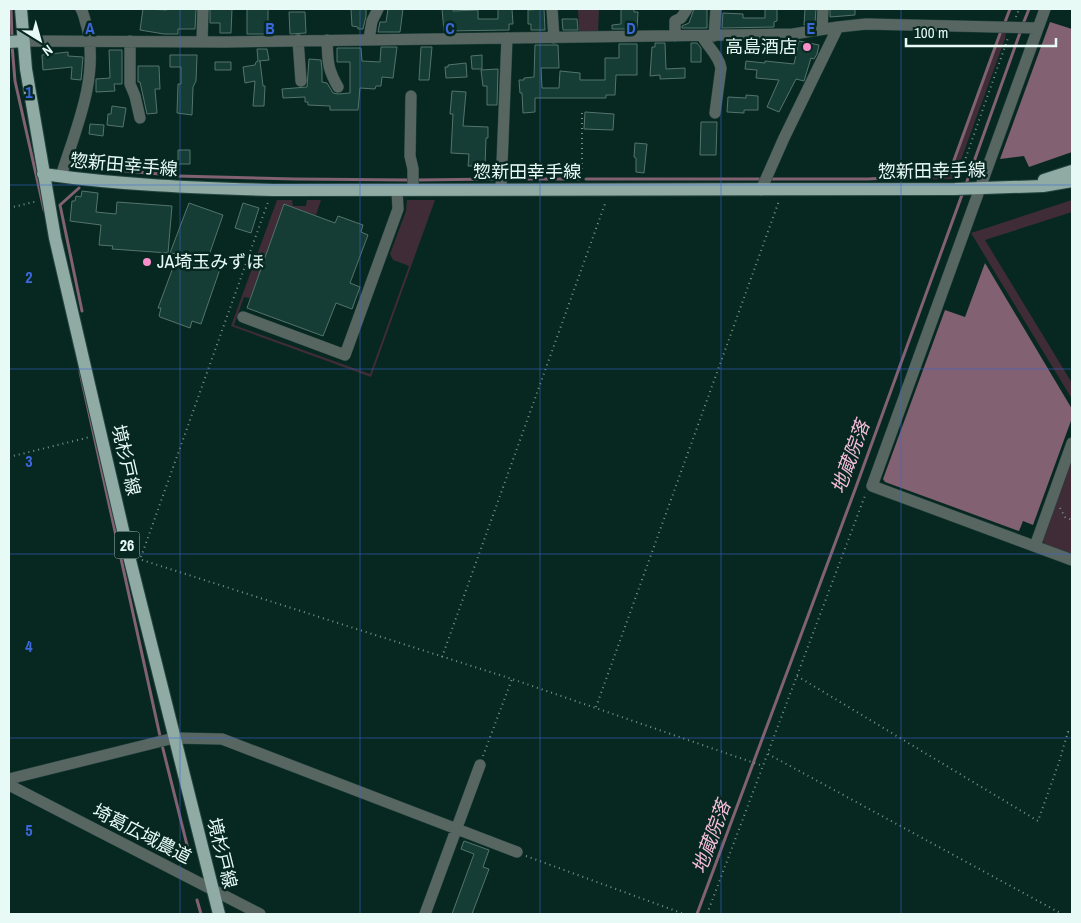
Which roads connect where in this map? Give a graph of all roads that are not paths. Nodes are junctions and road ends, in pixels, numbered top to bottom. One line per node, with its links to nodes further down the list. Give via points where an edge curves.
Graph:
1 (21, 9): 20 (main road, 境杉戸線 / 26)
2 (81, 9): 21 (street)
3 (202, 9): 24 (street)
4 (378, 9): 17 (street)
5 (552, 9): 16 (street)
6 (686, 9): 13 (street, via 675,21)
7 (716, 9): 14 (street)
8 (823, 9): 12 (street)
9 (1045, 9): 11 (street)
10 (838, 26): 11 (street); 12 (street); 39 (street)
11 (1038, 28): 35 (street)
12 (822, 29): 14 (street, via 793,34)
13 (675, 36): 14 (street); 16 (street)
14 (708, 36): 28 (street, via 708,48 721,68)
15 (507, 38): 16 (street); 17 (street); 36 (street)
16 (554, 38)
17 (369, 39): 19 (street)
18 (298, 40): 19 (street); 24 (street); 25 (street)
19 (327, 40): 26 (street, via 329,72)
20 (23, 41): 21 (street); 22 (main road); 31 (main road, 境杉戸線 / 26)
21 (90, 41): 23 (street); 32 (street, via 89,81)
22 (9, 42)
23 (130, 42): 24 (street); 29 (street, via 130,84)
24 (202, 42)
25 (301, 82)
26 (338, 87)
27 (411, 96): 38 (street)
28 (716, 113)
29 (140, 118)
30 (1072, 171): 34 (main road, 惣新田幸手線)
31 (43, 174): 32 (main road, 惣新田幸手線); 44 (main road, 境杉戸線 / 26, via 54,238)
32 (61, 176): 37 (main road, 惣新田幸手線, via 167,187)
33 (1072, 181): 34 (main road, 惣新田幸手線)
34 (1012, 187): 35 (main road, 惣新田幸手線)
35 (976, 188): 39 (main road, 惣新田幸手線); 42 (street, via 872,486)
36 (501, 189): 38 (main road, 惣新田幸手線); 39 (main road, 惣新田幸手線)
37 (397, 190): 38 (main road, 惣新田幸手線); 40 (street, via 398,209 345,354)
38 (413, 190)
39 (761, 190)
40 (243, 317)
41 (1072, 443): 42 (street)
42 (1035, 546): 43 (street)
43 (1072, 560)
44 (174, 738): 46 (street); 48 (street, via 222,739); 50 (main road, 境杉戸線 / 26)
45 (480, 765): 48 (street)
46 (9, 779)
47 (9, 785): 50 (street, 埼葛広域農道)
48 (457, 828): 49 (street); 53 (street)
49 (517, 852)
50 (213, 890): 51 (main road, 境杉戸線 / 26); 52 (street, 埼葛広域農道)
51 (219, 914)
52 (260, 914)
53 (425, 914)

